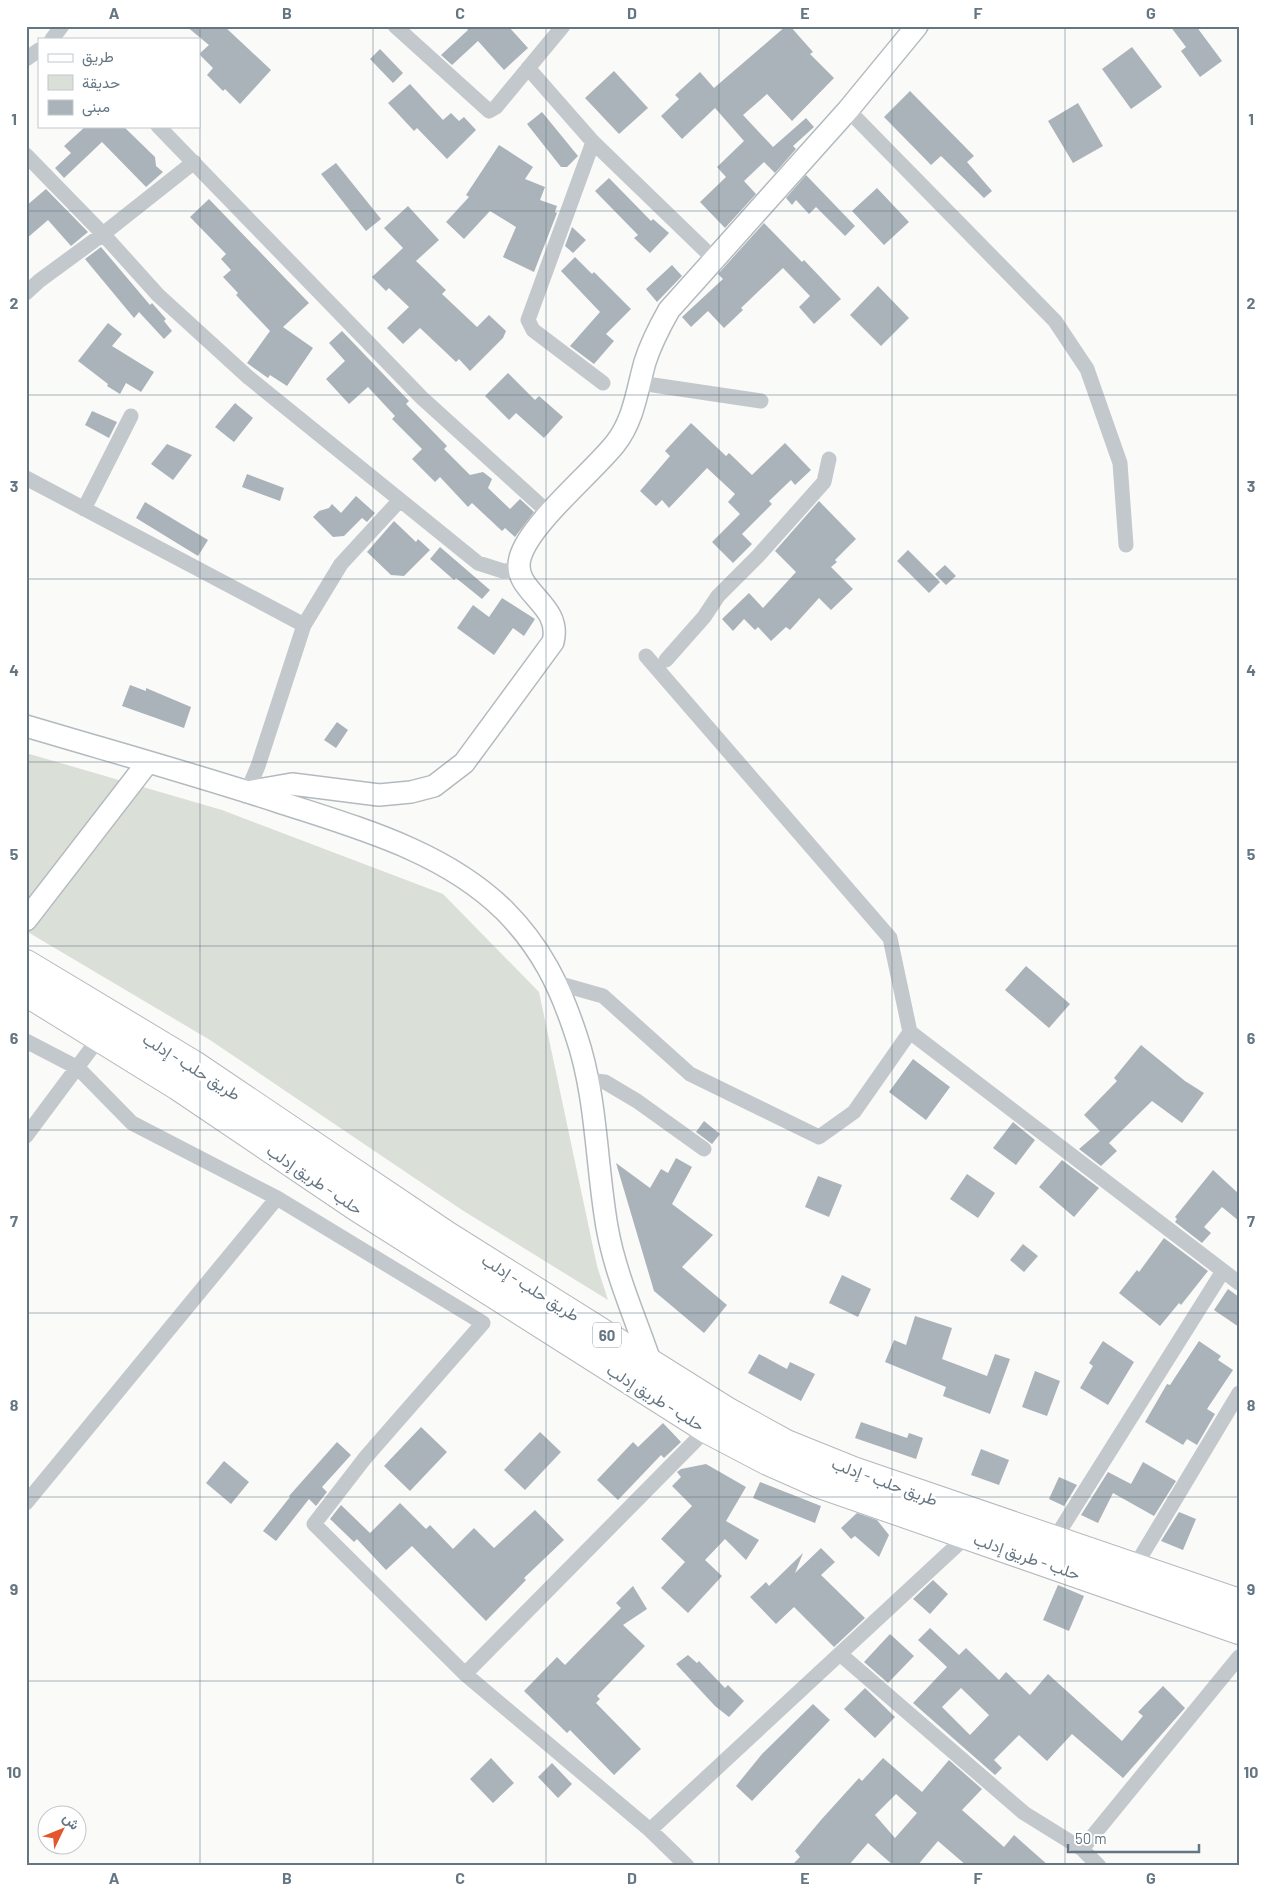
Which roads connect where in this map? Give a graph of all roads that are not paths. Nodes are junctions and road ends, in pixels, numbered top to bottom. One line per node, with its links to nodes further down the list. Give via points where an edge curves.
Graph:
1 (62, 26): 5 (street)
2 (395, 26): 8 (street, via 490,111)
3 (563, 26): 8 (street)
4 (917, 26): 9 (street)
5 (53, 38)
6 (38, 51): 7 (street)
7 (26, 60)
8 (528, 68): 11 (street)
9 (848, 110): 15 (street); 26 (street, via 1055,321 1087,369 1120,463)
10 (160, 128): 13 (street)
11 (593, 142): 15 (street); 17 (street, via 528,320 532,330)
12 (26, 155): 14 (street)
13 (194, 162): 14 (street); 25 (street, via 422,398)
14 (103, 234): 16 (street); 23 (street, via 158,295 248,377)
15 (715, 260): 18 (street, via 669,310 656,333)
16 (26, 293)
17 (603, 383)
18 (640, 383): 19 (street); 25 (street, via 636,402 616,443)
19 (761, 401)
20 (132, 416): 24 (street)
21 (829, 459): 30 (street, via 824,482 718,596)
22 (26, 478): 24 (street)
23 (400, 500): 27 (street, via 478,562 502,571); 28 (street, via 341,564)
24 (84, 509): 28 (street)
25 (550, 514): 27 (street, via 528,541 520,557)
26 (1126, 545)
27 (519, 570): 33 (street, via 523,581 550,613 554,623 553,642 464,763 446,779 411,792 379,794 292,784)
28 (304, 625): 33 (street)
29 (646, 656): 38 (street, via 890,938)
30 (666, 660)
31 (26, 726): 32 (street)
32 (148, 762): 33 (street); 34 (street)
33 (247, 792): 36 (street, via 350,825 455,872 505,911 545,960)
34 (26, 920)
35 (26, 964): 48 (highway, طريق حلب - إدلب / 60, via 194,1065 446,1235)
36 (557, 983): 38 (street, via 603,996 690,1074 819,1136 854,1112); 42 (street, via 578,1038)
37 (26, 992): 39 (highway, حلب - طريق إدلب / 60)
38 (910, 1032): 46 (street)
39 (99, 1038): 41 (street); 50 (highway, حلب - طريق إدلب / 60)
40 (26, 1041): 41 (street)
41 (78, 1068): 43 (street); 45 (street, via 132,1123)
42 (586, 1080): 44 (street, via 605,1082); 48 (street, via 608,1231)
43 (26, 1136)
44 (704, 1149)
45 (277, 1198): 51 (street); 59 (street, via 483,1323 365,1458 314,1524)
46 (1223, 1271): 47 (street); 53 (street)
47 (1239, 1283)
48 (650, 1361): 53 (highway, طريق حلب - إدلب / 60, via 728,1412 786,1444)
49 (1239, 1393): 54 (street)
50 (707, 1429): 52 (highway, حلب - طريق إدلب / 60, via 820,1484); 59 (street)
51 (26, 1503)
52 (968, 1535): 56 (highway, حلب - طريق إدلب / 60); 57 (street)
53 (1054, 1540): 54 (highway, طريق حلب - إدلب / 60)
54 (1134, 1568): 55 (highway, طريق حلب - إدلب / 60)
55 (1239, 1603)
56 (1239, 1630)
57 (840, 1654): 60 (street); 61 (street, via 1024,1813)
58 (1239, 1658): 61 (street)
59 (465, 1674): 60 (street)
60 (650, 1830): 62 (street)
61 (1082, 1849): 63 (street)
62 (688, 1866)
63 (1099, 1866)

